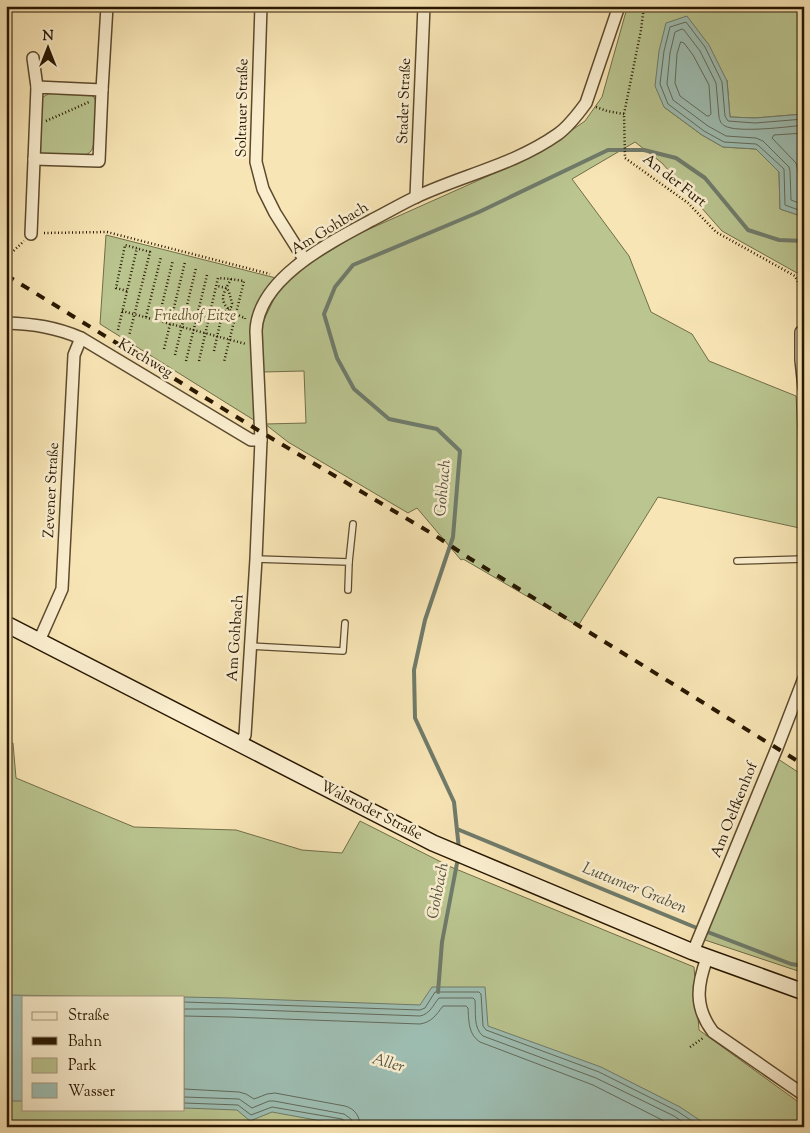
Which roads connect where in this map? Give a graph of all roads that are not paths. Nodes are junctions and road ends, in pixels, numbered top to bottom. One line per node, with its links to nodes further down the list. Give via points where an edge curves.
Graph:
1 (107, 6): 7 (street)
2 (261, 6): 11 (street, Soltauer Straße, via 256,162 263,189)
3 (424, 6): 9 (street, Stader Straße)
4 (619, 6): 9 (street, Am Gohbach, via 586,103 559,133 521,157)
5 (33, 58): 6 (street)
6 (37, 87): 7 (street); 8 (street)
7 (102, 93): 8 (street, via 99,161)
8 (34, 159): 10 (street)
9 (416, 197): 11 (street, Am Gohbach)
10 (31, 234)
11 (304, 259): 16 (street, Am Gohbach, via 268,297 257,321)
12 (6, 323): 14 (street, Kirchweg, via 49,327)
13 (802, 332): 15 (street)
14 (81, 338): 16 (street, Kirchweg, via 251,440); 25 (street, Zevener Straße, via 74,355 62,589)
15 (804, 388)
16 (261, 440): 18 (street, Am Gohbach)
17 (353, 524): 21 (lane)
18 (256, 559): 21 (lane); 26 (street, Am Gohbach)
19 (804, 559): 20 (lane)
20 (737, 561)
21 (349, 562): 22 (lane)
22 (348, 590)
23 (345, 623): 26 (lane, via 343,651)
24 (6, 624): 25 (main road, Walsroder Straße)
25 (39, 641): 28 (main road, Walsroder Straße)
26 (250, 646): 28 (street, Am Gohbach, via 244,735)
27 (804, 678): 29 (street, Am Oelfkenhof)
28 (240, 744): 29 (main road, Walsroder Straße, via 433,843)
29 (695, 946): 30 (main road, Walsroder Straße)
30 (707, 958): 31 (main road, Walsroder Straße); 32 (street, via 699,992 707,1024 713,1032)
31 (804, 992)
32 (804, 1096)

